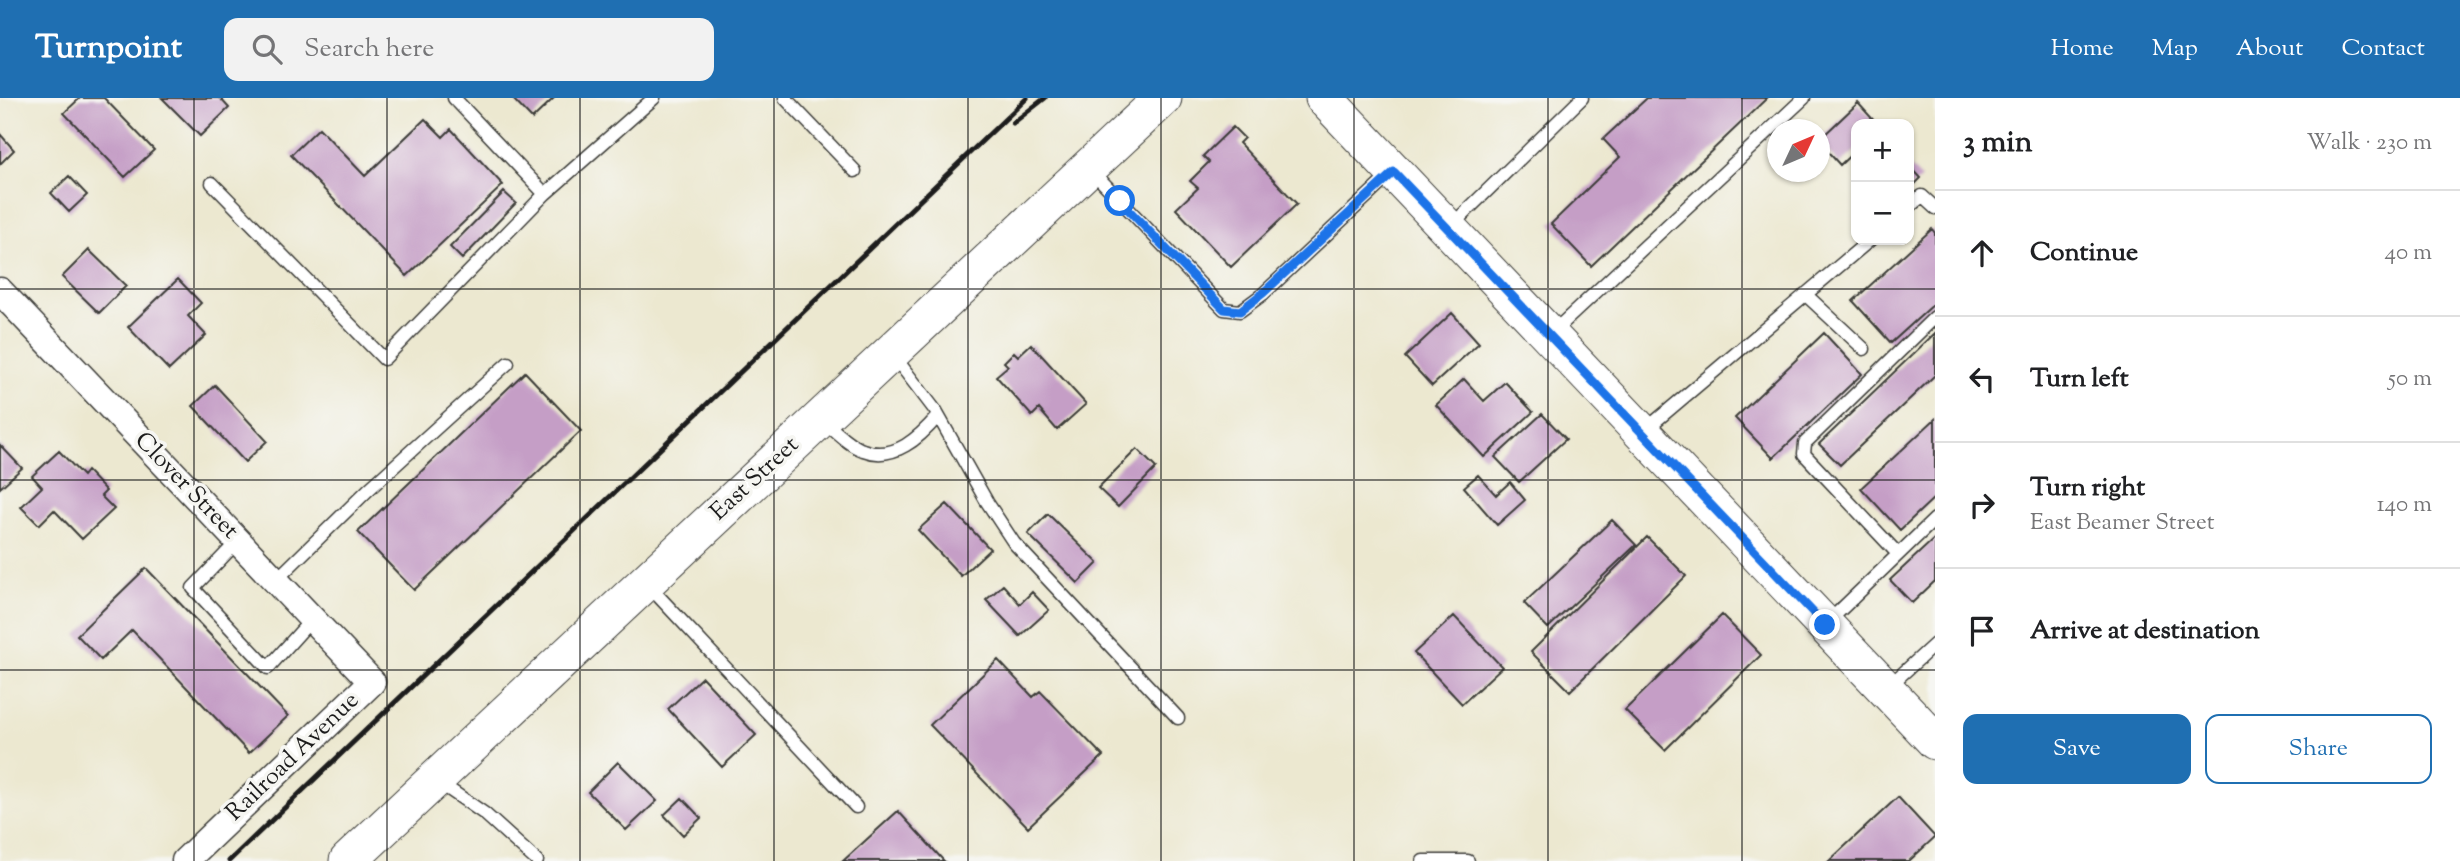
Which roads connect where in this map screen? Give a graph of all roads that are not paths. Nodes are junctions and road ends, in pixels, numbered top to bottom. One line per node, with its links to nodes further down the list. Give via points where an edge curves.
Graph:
1 (454, 98): 12 (lane)
2 (654, 98): 12 (lane)
3 (785, 98): 9 (lane)
4 (1163, 98): 8 (main road, East Street)
5 (1324, 98): 10 (main road)
6 (1582, 98): 15 (lane)
7 (1804, 98): 20 (lane)
8 (1088, 167): 10 (lane, via 1224,309 1240,311); 22 (main road, East Street)
9 (855, 171)
10 (1394, 172): 15 (main road)
11 (212, 183): 12 (lane, via 384,359)
12 (545, 194)
13 (1914, 202): 14 (lane, via 1922,195)
14 (1935, 208)
15 (1448, 229): 20 (main road)
16 (1864, 245): 18 (lane)
17 (0, 291): 28 (street, Clover Street)
18 (1805, 295): 21 (lane); 26 (lane)
19 (1935, 317): 29 (lane, via 1805,443 1804,454)
20 (1550, 336): 26 (main road)
21 (1864, 349)
22 (891, 352): 24 (lane); 25 (main road, East Street)
23 (508, 363): 30 (lane)
24 (938, 416): 25 (lane, via 913,442 873,452 852,444); 37 (lane, via 1014,543)
25 (820, 418): 31 (main road, East Street)
26 (1642, 433): 33 (main road)
27 (1935, 519): 29 (lane)
28 (238, 541): 30 (street, Clover Street); 32 (lane, via 193,588 268,668)
29 (1898, 554): 33 (lane)
30 (275, 580): 32 (street, Clover Street)
31 (644, 581): 39 (main road, East Street); 40 (lane)
32 (312, 619): 35 (street, Clover Street)
33 (1825, 625): 36 (main road)
34 (1935, 644): 36 (lane)
35 (372, 682): 42 (street, Railroad Avenue)
36 (1885, 689): 38 (main road)
37 (1178, 718)
38 (1935, 741)
39 (434, 779): 41 (main road, East Street); 43 (lane, via 485,814)
40 (856, 807)
41 (362, 853)
42 (185, 861)
43 (537, 861)
44 (1423, 861): 45 (lane)
45 (1468, 861)

